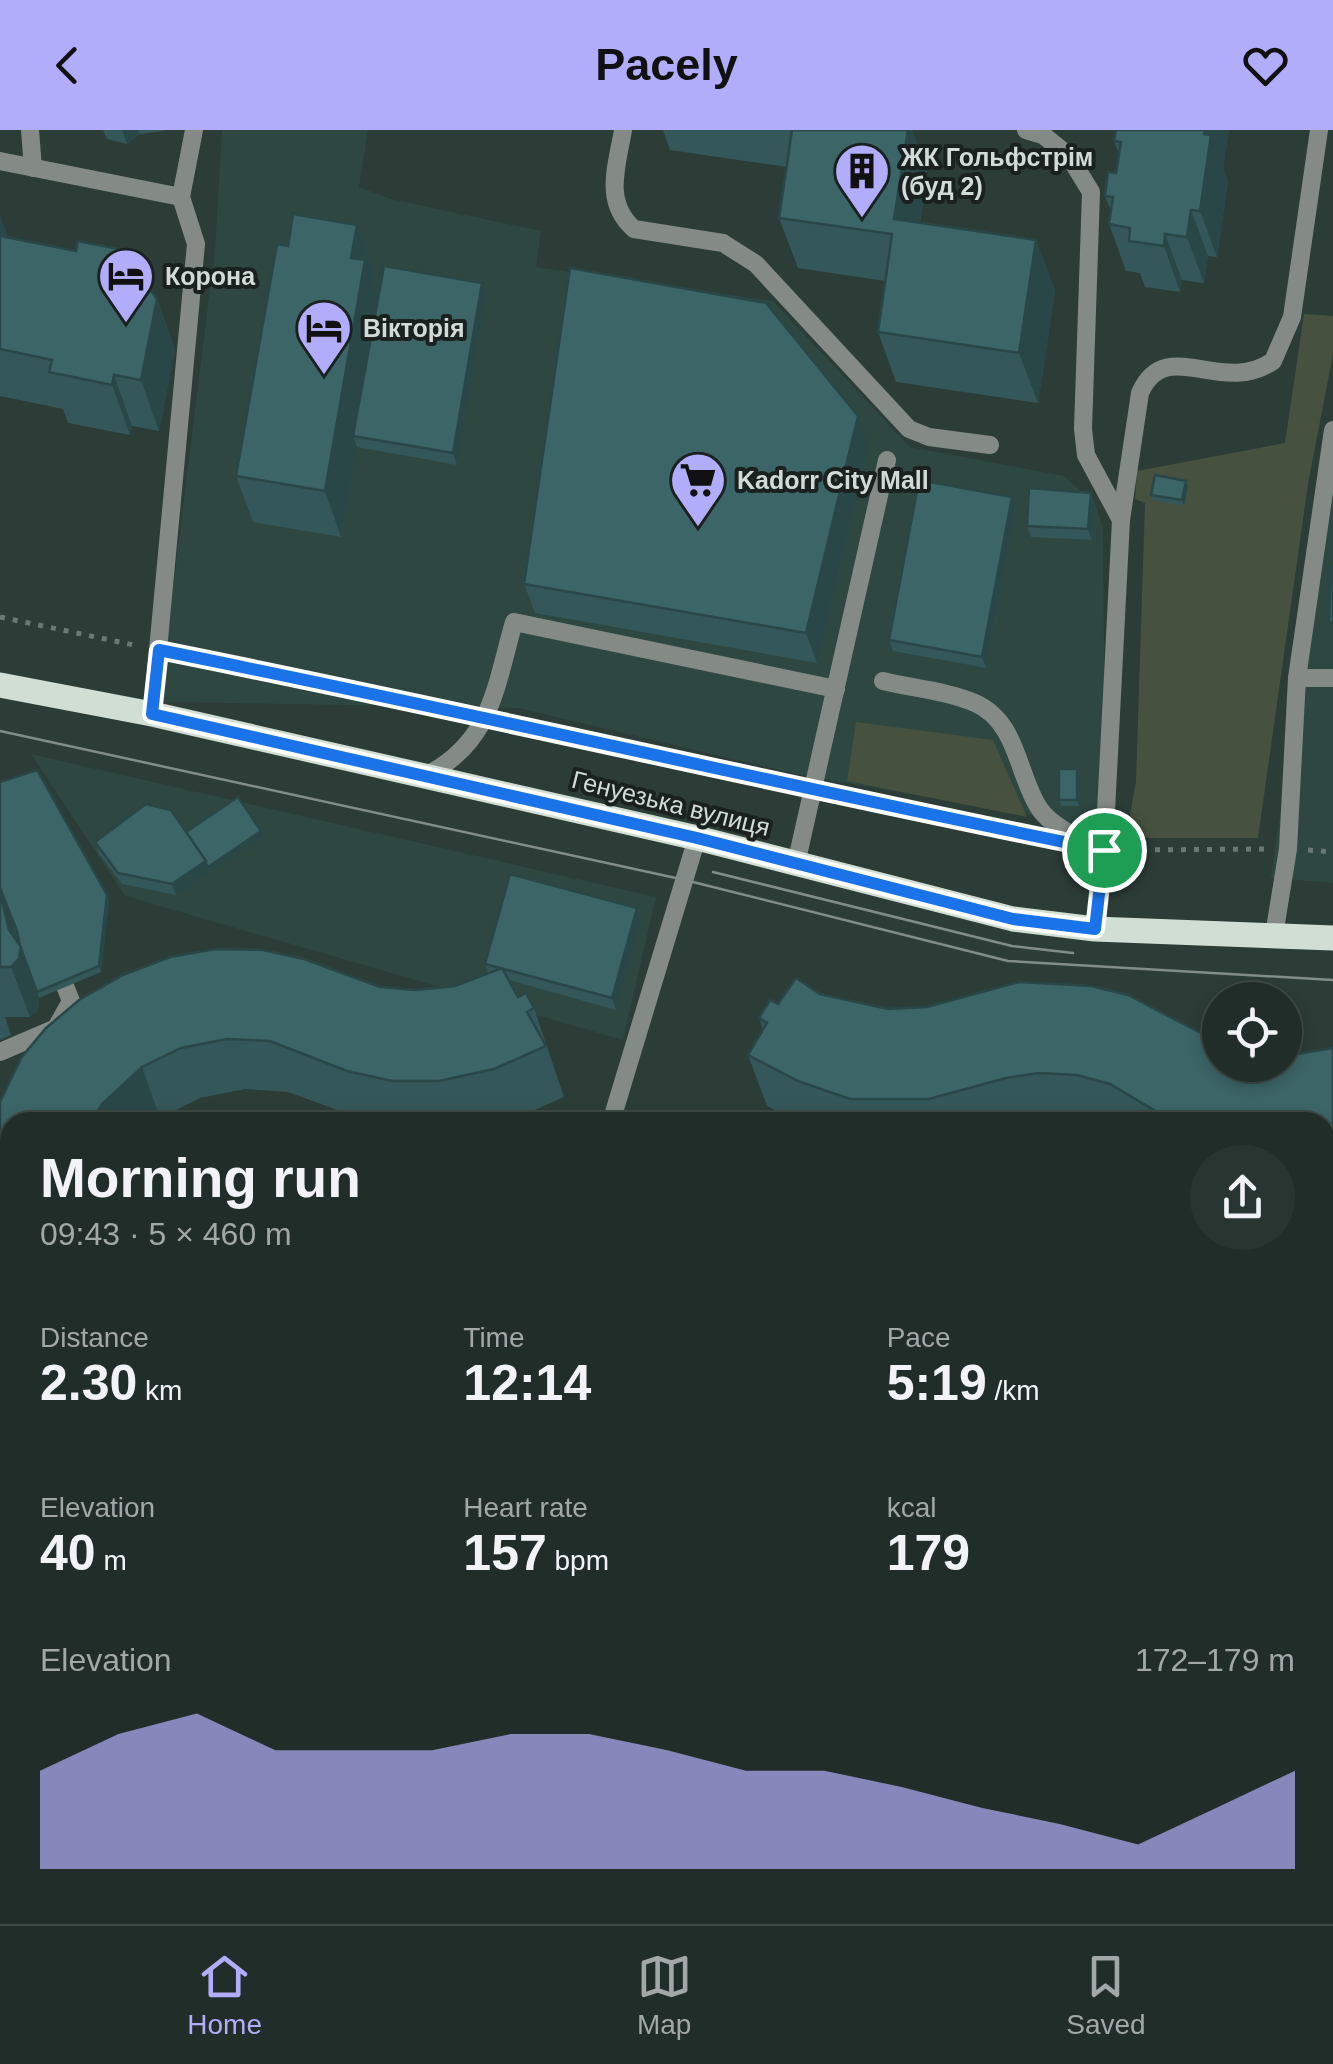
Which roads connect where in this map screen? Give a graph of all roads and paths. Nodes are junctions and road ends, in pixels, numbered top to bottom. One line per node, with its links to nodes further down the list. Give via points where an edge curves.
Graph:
1 (30, 130): 7 (lane)
2 (194, 130): 8 (lane)
3 (623, 130): 10 (lane, via 613,191 622,219 634,230 734,247 909,428)
4 (1026, 130): 12 (lane, via 1069,156 1091,192 1083,430 1094,475)
5 (1320, 130): 12 (lane, via 1284,344 1256,373 1173,365 1147,378 1136,410)
6 (0, 161): 7 (lane)
7 (33, 168): 8 (lane)
8 (181, 197): 14 (lane, via 196,244)
9 (1333, 430): 15 (lane)
10 (990, 445)
11 (887, 460): 19 (lane)
12 (1122, 520): 27 (lane)
13 (0, 617): 14 (path)
14 (159, 650): 20 (lane); 21 (path)
15 (1297, 678): 16 (lane); 26 (lane)
16 (1333, 678)
17 (883, 681): 27 (lane, via 975,703 990,714 1005,728 1040,809 1054,824)
18 (0, 685): 20 (main road, Генуезька вулиця)
19 (836, 689): 21 (lane, via 514,622); 23 (lane)
20 (152, 714): 22 (main road, Генуезька вулиця)
21 (486, 716): 22 (lane, via 464,751); 23 (path)
22 (424, 776): 24 (main road, Генуезька вулиця)
23 (812, 792): 25 (path); 29 (lane)
24 (697, 838): 29 (main road, Генуезька вулиця); 35 (lane)
25 (1046, 839)
26 (1288, 849): 27 (path); 28 (path); 31 (lane)
27 (1104, 850): 30 (lane)
28 (1333, 852)
29 (796, 864): 30 (main road, Генуезька вулиця, via 1013,919)
30 (1095, 929): 31 (main road, Генуезька вулиця)
31 (1274, 936): 32 (main road, Генуезька вулиця)
32 (1333, 938)
33 (49, 946): 34 (lane, via 71,1001 56,1028)
34 (0, 1052)
35 (614, 1112)

